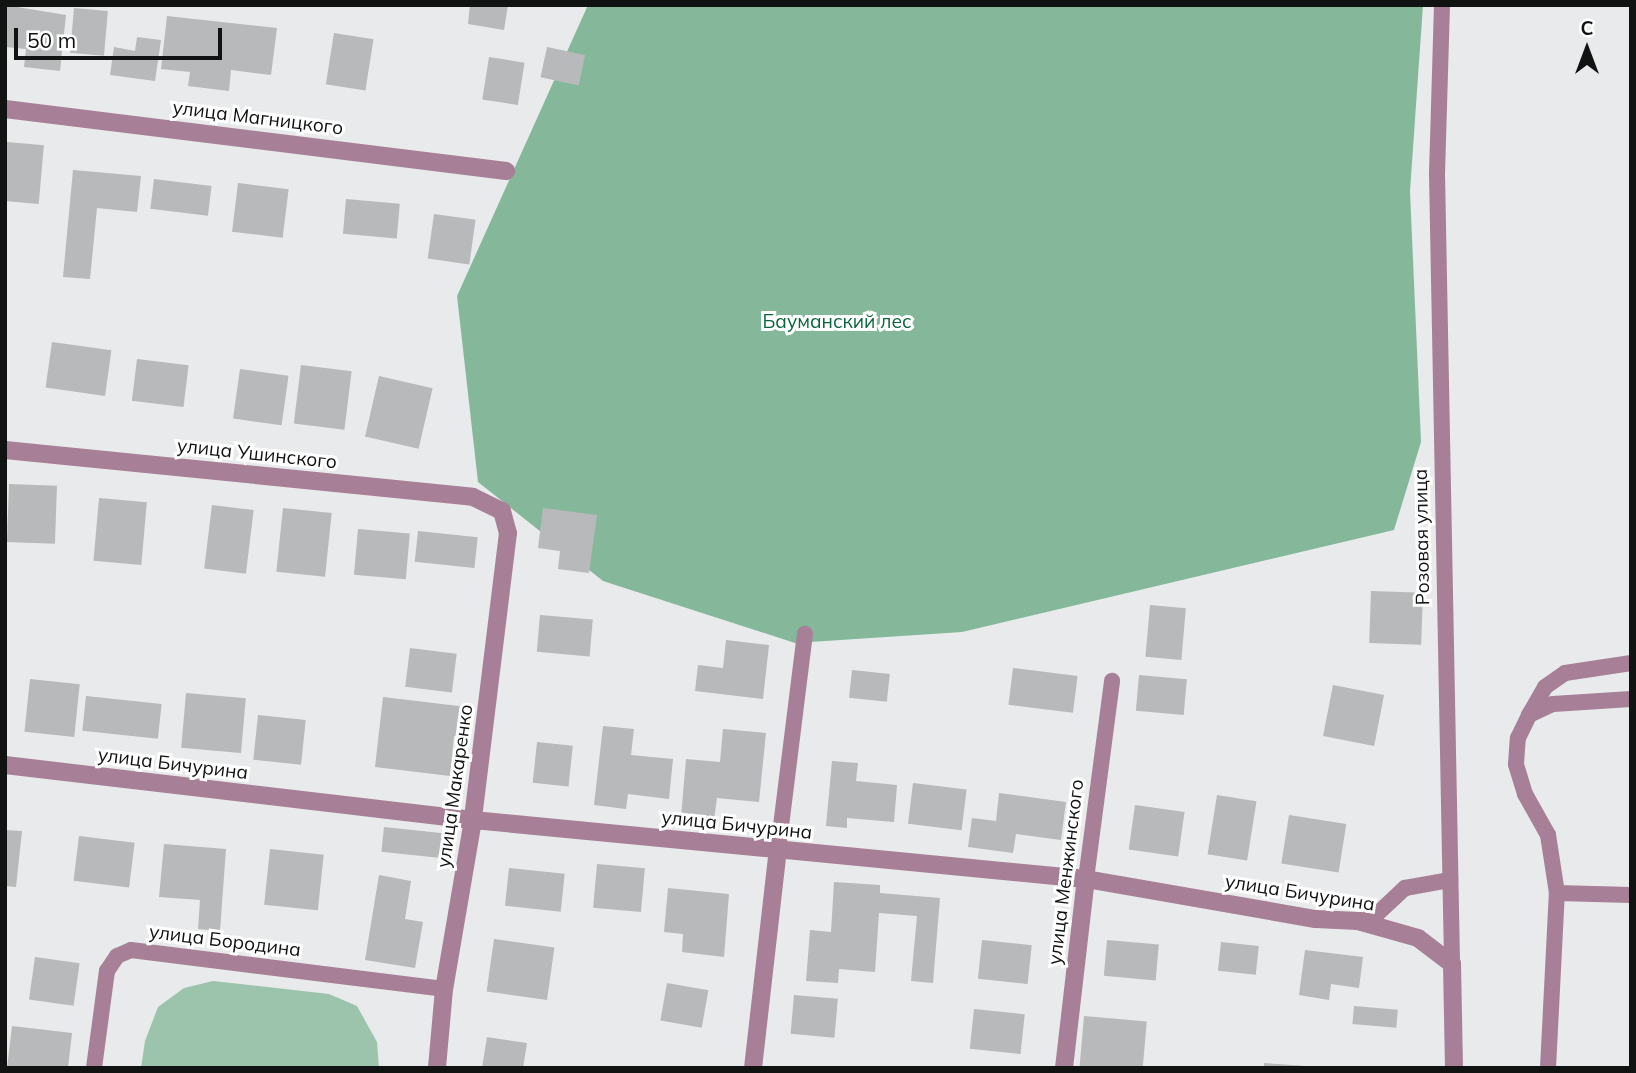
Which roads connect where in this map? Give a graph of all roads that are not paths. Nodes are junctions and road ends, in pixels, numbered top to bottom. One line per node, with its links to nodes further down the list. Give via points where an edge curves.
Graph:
1 (1442, 5): 15 (lane, Розовая улица, via 1437,173)
2 (5, 109): 3 (street, улица Магницкого)
3 (506, 171)
4 (5, 450): 5 (street, улица Ушинского, via 473,497)
5 (502, 511): 12 (street, улица Макаренко, via 508,533)
6 (805, 634): 13 (lane)
7 (1631, 663): 10 (lane, via 1565,673 1545,687)
8 (1112, 681): 14 (lane, улица Менжинского)
9 (1631, 699): 10 (lane, via 1553,704)
10 (1529, 715): 16 (lane, via 1518,738 1516,764 1525,794 1548,835)
11 (5, 765): 12 (street, улица Бичурина)
12 (473, 820): 13 (street, улица Бичурина); 20 (street, улица Макаренко)
13 (778, 850): 14 (street, улица Бичурина); 23 (street)
14 (1086, 879): 18 (street, улица Бичурина, via 1316,919); 24 (street, улица Менжинского)
15 (1450, 880): 18 (lane, via 1405,888 1376,915); 19 (lane, Розовая улица)
16 (1557, 892): 17 (lane); 26 (lane)
17 (1631, 895)
18 (1358, 921): 19 (street, улица Бичурина, via 1418,938)
19 (1452, 964): 25 (street, Розовая улица)
20 (444, 989): 21 (lane, улица Бородина, via 131,950 117,956 107,971); 22 (street, улица Макаренко)
21 (94, 1068)
22 (437, 1068)
23 (753, 1068)
24 (1065, 1068)
25 (1454, 1068)
26 (1548, 1068)

